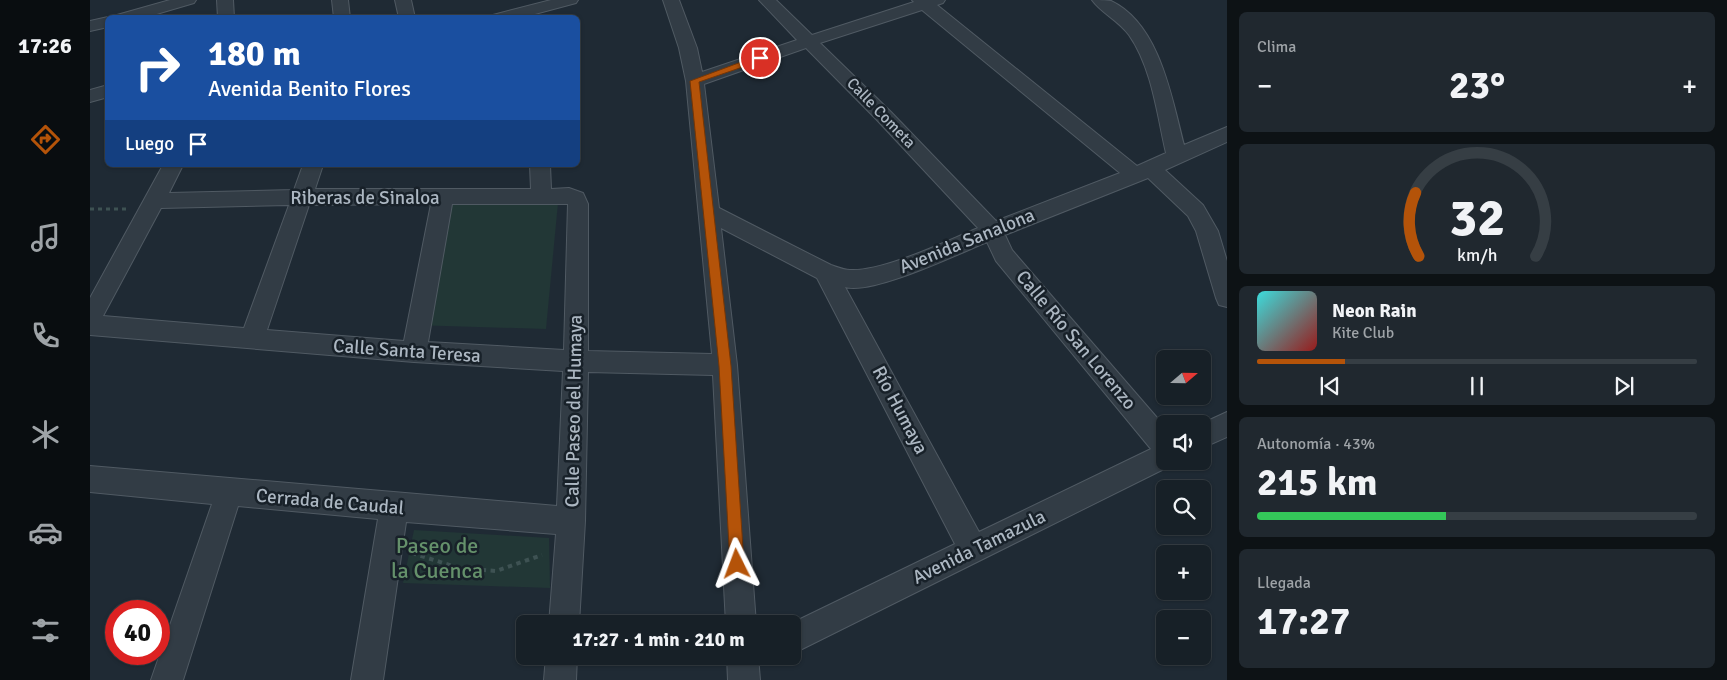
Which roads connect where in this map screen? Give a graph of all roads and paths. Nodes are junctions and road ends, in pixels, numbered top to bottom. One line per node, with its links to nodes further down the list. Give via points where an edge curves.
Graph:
1 (188, 0): 11 (street)
2 (225, 0): 12 (street)
3 (340, 0): 13 (street)
4 (403, 0): 14 (street)
5 (570, 0): 10 (street)
6 (671, 0): 19 (street, via 688,48)
7 (766, 0): 18 (street, Calle Cometa)
8 (1100, 0): 23 (street, via 1126,21 1145,48 1157,79)
9 (928, 2): 18 (street); 27 (street)
10 (529, 9): 15 (street)
11 (134, 15)
12 (226, 15)
13 (342, 15)
14 (406, 15)
15 (509, 15)
16 (105, 23): 17 (street)
17 (90, 26)
18 (810, 41): 19 (street); 35 (street, Calle Cometa)
19 (695, 81): 34 (street)
20 (105, 92): 21 (street)
21 (90, 96)
22 (1227, 134): 23 (street, Avenida Sanalona)
23 (1177, 156): 27 (street, Avenida Sanalona)
24 (172, 167): 32 (street)
25 (312, 167): 29 (street)
26 (540, 167): 28 (street)
27 (1143, 172): 35 (street, Avenida Sanalona); 37 (street, via 1196,211 1207,231)
28 (541, 196): 30 (street, Riberas de Sinaloa); 31 (street, Riberas de Sinaloa)
29 (302, 197): 30 (street, Riberas de Sinaloa); 32 (street, Riberas de Sinaloa); 40 (street)
30 (443, 197): 41 (street)
31 (576, 198): 42 (street, Calle Paseo del Humaya)
32 (153, 205): 33 (path); 38 (street)
33 (90, 209)
34 (708, 212): 36 (street, Avenida Sanalona); 43 (street)
35 (992, 230): 36 (street, Avenida Sanalona, via 870,277 849,280); 46 (street, Calle Río San Lorenzo, via 1004,255)
36 (825, 272): 53 (street, Río Humaya)
37 (1227, 298)
38 (90, 319)
39 (90, 325): 40 (street, Calle Santa Teresa)
40 (252, 339): 41 (street, Calle Santa Teresa)
41 (414, 352): 42 (street, Calle Santa Teresa)
42 (575, 361): 43 (street, Calle Santa Teresa); 51 (street, Calle Paseo del Humaya)
43 (725, 366): 55 (street)
44 (1227, 424): 45 (street)
45 (1211, 432)
46 (1156, 435)
47 (1156, 459): 53 (street, Avenida Tamazula)
48 (90, 479): 49 (street, Cerrada de Caudal)
49 (229, 493): 50 (street, Cerrada de Caudal); 58 (street)
50 (394, 507): 51 (street, Cerrada de Caudal); 52 (street)
51 (570, 533): 52 (path, via 496,571 459,568 420,557); 54 (street, Calle Paseo del Humaya)
52 (389, 541): 59 (street)
53 (973, 550): 56 (street, Avenida Tamazula)
54 (565, 615)
55 (739, 615)
56 (801, 635)
57 (561, 665): 60 (street)
58 (167, 680)
59 (367, 680)
60 (560, 680)

